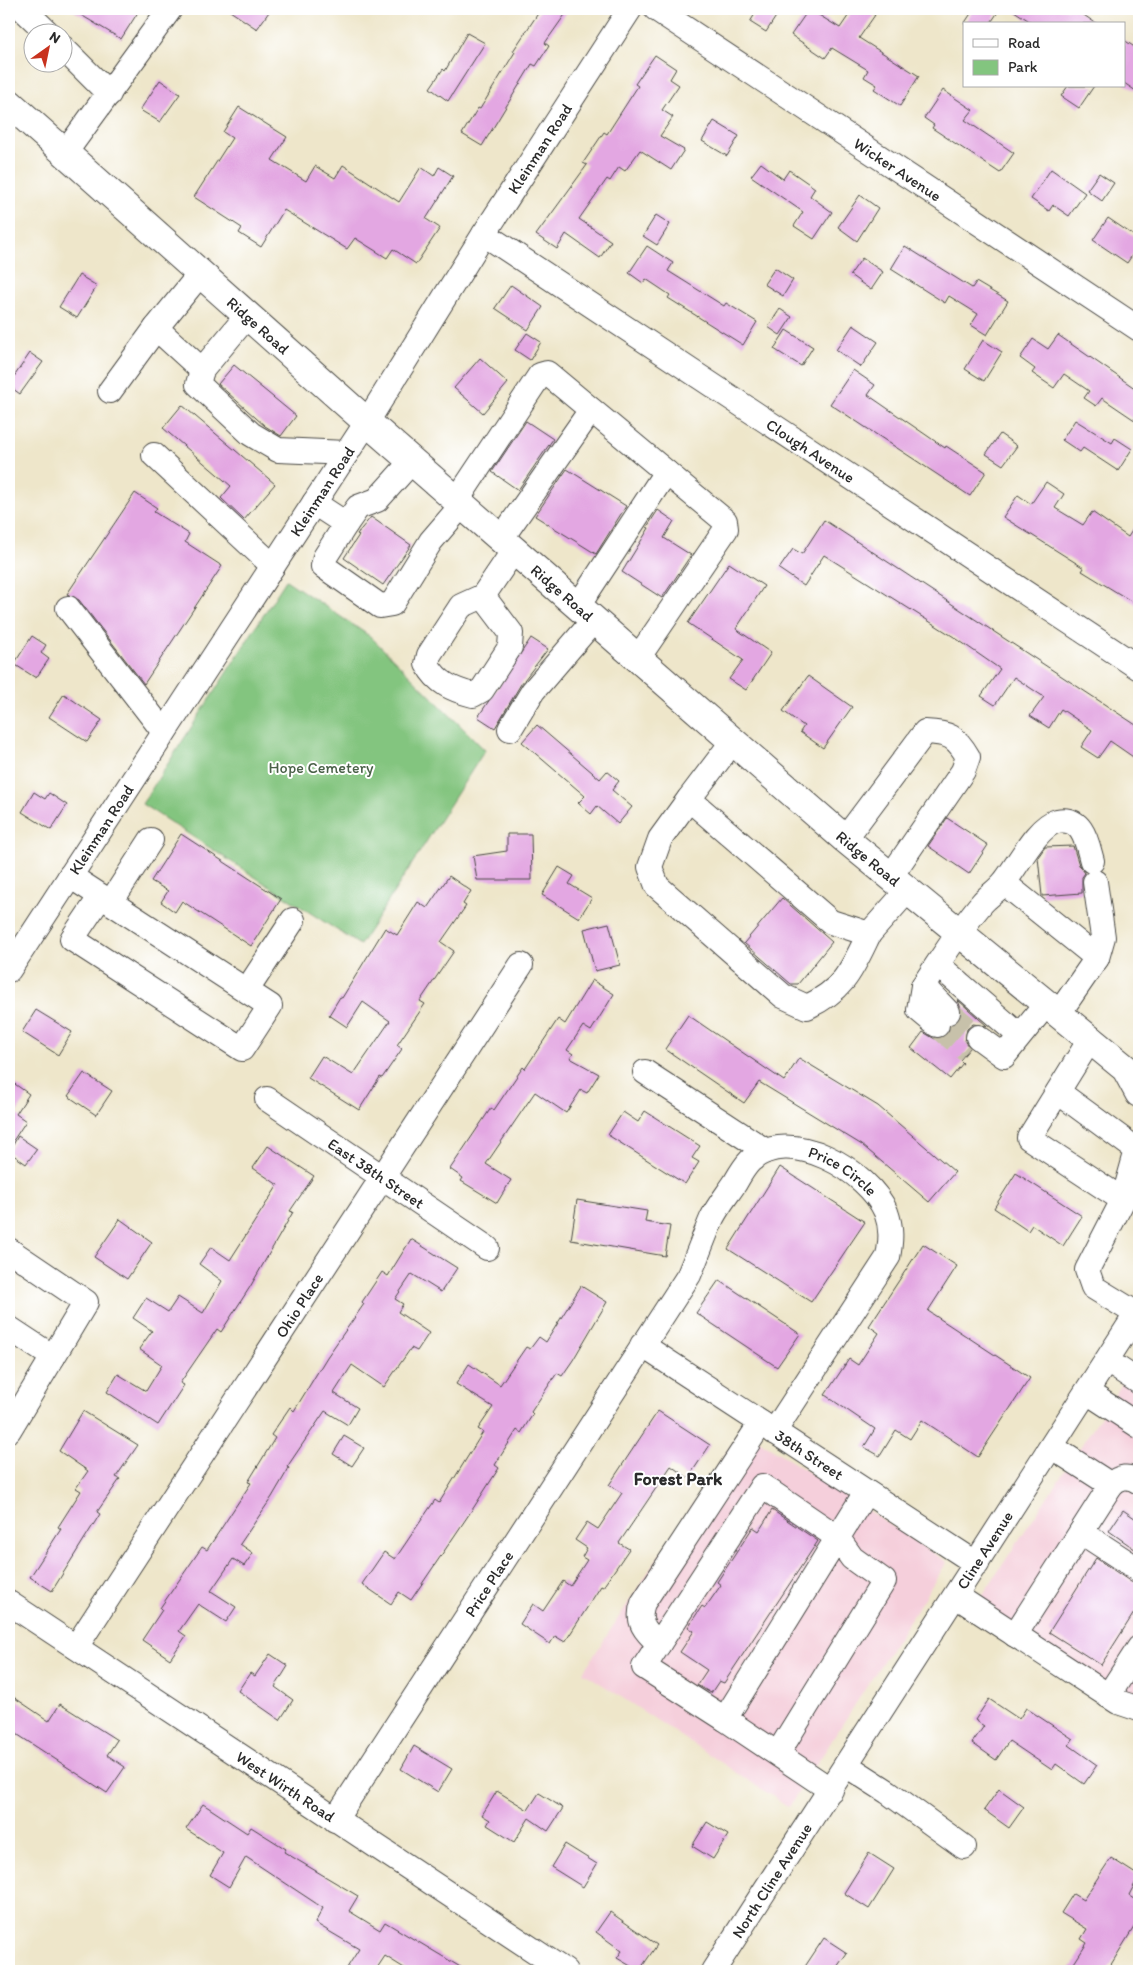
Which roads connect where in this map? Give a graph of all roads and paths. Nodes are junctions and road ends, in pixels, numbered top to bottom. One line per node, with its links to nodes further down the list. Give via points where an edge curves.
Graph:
1 (23, 9): 5 (street)
2 (170, 9): 7 (street)
3 (630, 9): 10 (street, Kleinman Road)
4 (656, 9): 14 (street, Wicker Avenue)
5 (37, 22)
6 (72, 57): 7 (street)
7 (109, 94): 9 (street)
8 (9, 103): 9 (main road, Ridge Road)
9 (65, 154): 11 (main road, Ridge Road)
10 (484, 234): 18 (street, Kleinman Road); 32 (street, Clough Avenue)
11 (200, 274): 12 (main road, Ridge Road); 13 (street)
12 (247, 316): 15 (street); 18 (main road, Ridge Road)
13 (156, 328): 15 (street); 16 (street)
14 (1139, 329)
15 (202, 370): 19 (street, via 198,384 251,434 278,450)
16 (110, 391)
17 (592, 410): 22 (street); 24 (street, via 547,373 540,375); 26 (street)
18 (367, 422): 19 (street, Kleinman Road); 21 (main road, Ridge Road)
19 (347, 453): 23 (street, Kleinman Road)
20 (154, 455): 27 (street)
21 (412, 461): 24 (main road, Ridge Road); 25 (street, via 378,500 358,508)
22 (666, 472): 30 (street); 31 (street, via 725,521 726,530)
23 (314, 503): 25 (street); 27 (street, Kleinman Road)
24 (460, 503): 25 (street, via 431,541 392,604 380,606 323,566 325,557); 26 (main road, Ridge Road)
25 (346, 524)
26 (507, 544): 28 (street); 30 (main road, Ridge Road)
27 (273, 566): 34 (street, Kleinman Road)
28 (483, 596)
29 (68, 608): 34 (street)
30 (586, 613): 31 (main road, Ridge Road); 33 (street)
31 (638, 658): 35 (main road, Ridge Road)
32 (1139, 668)
33 (510, 729)
34 (164, 732): 39 (street, Kleinman Road)
35 (733, 741): 36 (street); 37 (main road, Ridge Road)
36 (689, 799): 45 (street, via 831,922); 45 (street, via 660,839 650,867 657,886 783,996 807,1006 828,997 851,971)
37 (846, 839): 40 (main road, Ridge Road); 40 (street, via 925,732 944,732 959,742 968,757 963,771)
38 (151, 840): 42 (street)
39 (70, 876): 42 (street); 49 (street, Kleinman Road)
40 (899, 883): 44 (main road, Ridge Road); 45 (street)
41 (1004, 883): 44 (street); 46 (street); 46 (street, via 1044,826 1057,821 1079,827 1086,835 1103,937)
42 (106, 899): 50 (street); 50 (street, via 72,939 242,1049 270,1006)
43 (293, 920): 50 (street)
44 (960, 932): 48 (street); 51 (main road, Ridge Road)
45 (869, 934)
46 (1097, 958): 51 (street)
47 (521, 965): 62 (street, Ohio Place)
48 (938, 965): 52 (street, via 923,986); 53 (street)
49 (9, 970)
50 (247, 990)
51 (1053, 1008): 53 (street); 54 (main road, Ridge Road)
52 (942, 1019)
53 (1019, 1035): 55 (street, via 1004,1056)
54 (1091, 1038): 56 (main road, Ridge Road); 58 (street)
55 (972, 1044)
56 (1133, 1071): 59 (main road, Ridge Road)
57 (645, 1072): 61 (street)
58 (1058, 1092): 63 (street, via 1137,1150); 63 (street, via 1029,1138)
59 (1139, 1093)
60 (267, 1099): 62 (street, East 38th Street)
61 (766, 1151): 68 (street, via 750,1161 713,1217 689,1275); 74 (street, Price Circle, via 790,1148 816,1153 841,1164 876,1195 886,1212 892,1236 888,1257)
62 (383, 1177): 64 (street, East 38th Street); 88 (street, Ohio Place)
63 (1123, 1200): 66 (street, via 1087,1270 1093,1288)
64 (488, 1248)
65 (9, 1250): 69 (street, via 86,1302)
66 (1138, 1312): 70 (street, Cline Avenue)
67 (9, 1328): 69 (street)
68 (642, 1345): 74 (street, 38th Street); 96 (street, Price Place)
69 (53, 1357): 75 (street)
70 (1107, 1361): 71 (street); 72 (street, Cline Avenue)
71 (1139, 1382)
72 (1087, 1392): 73 (street); 76 (street, Cline Avenue)
73 (1139, 1426)
74 (767, 1428): 79 (street, 38th Street); 87 (street, Price Circle, via 643,1603 640,1622)
75 (9, 1430)
76 (1052, 1447): 78 (street); 82 (street, Cline Avenue)
77 (1139, 1482): 78 (street, via 1126,1477 1116,1479)
78 (1111, 1485): 80 (street)
79 (866, 1492): 81 (street); 82 (street, 38th Street)
80 (1081, 1532): 83 (street); 86 (street)
81 (838, 1537): 87 (street, via 762,1486); 92 (street); 93 (street, via 852,1558 884,1581)
82 (977, 1564): 84 (street, Cline Avenue)
83 (1139, 1570)
84 (956, 1596): 86 (street); 94 (street, Cline Avenue)
85 (9, 1603): 88 (street, West Wirth Road)
86 (1015, 1635): 90 (street)
87 (659, 1644): 92 (street, via 644,1667)
88 (76, 1647): 96 (street, West Wirth Road)
89 (1139, 1648): 90 (street)
90 (1108, 1696): 91 (street)
91 (1139, 1709)
92 (725, 1719): 93 (street)
93 (778, 1753): 95 (street)
94 (846, 1765): 95 (street, Cline Avenue); 97 (street)
95 (830, 1790): 99 (street, North Cline Avenue)
96 (334, 1820): 98 (street, West Wirth Road)
97 (964, 1847)
98 (565, 1971)
99 (713, 1971)

